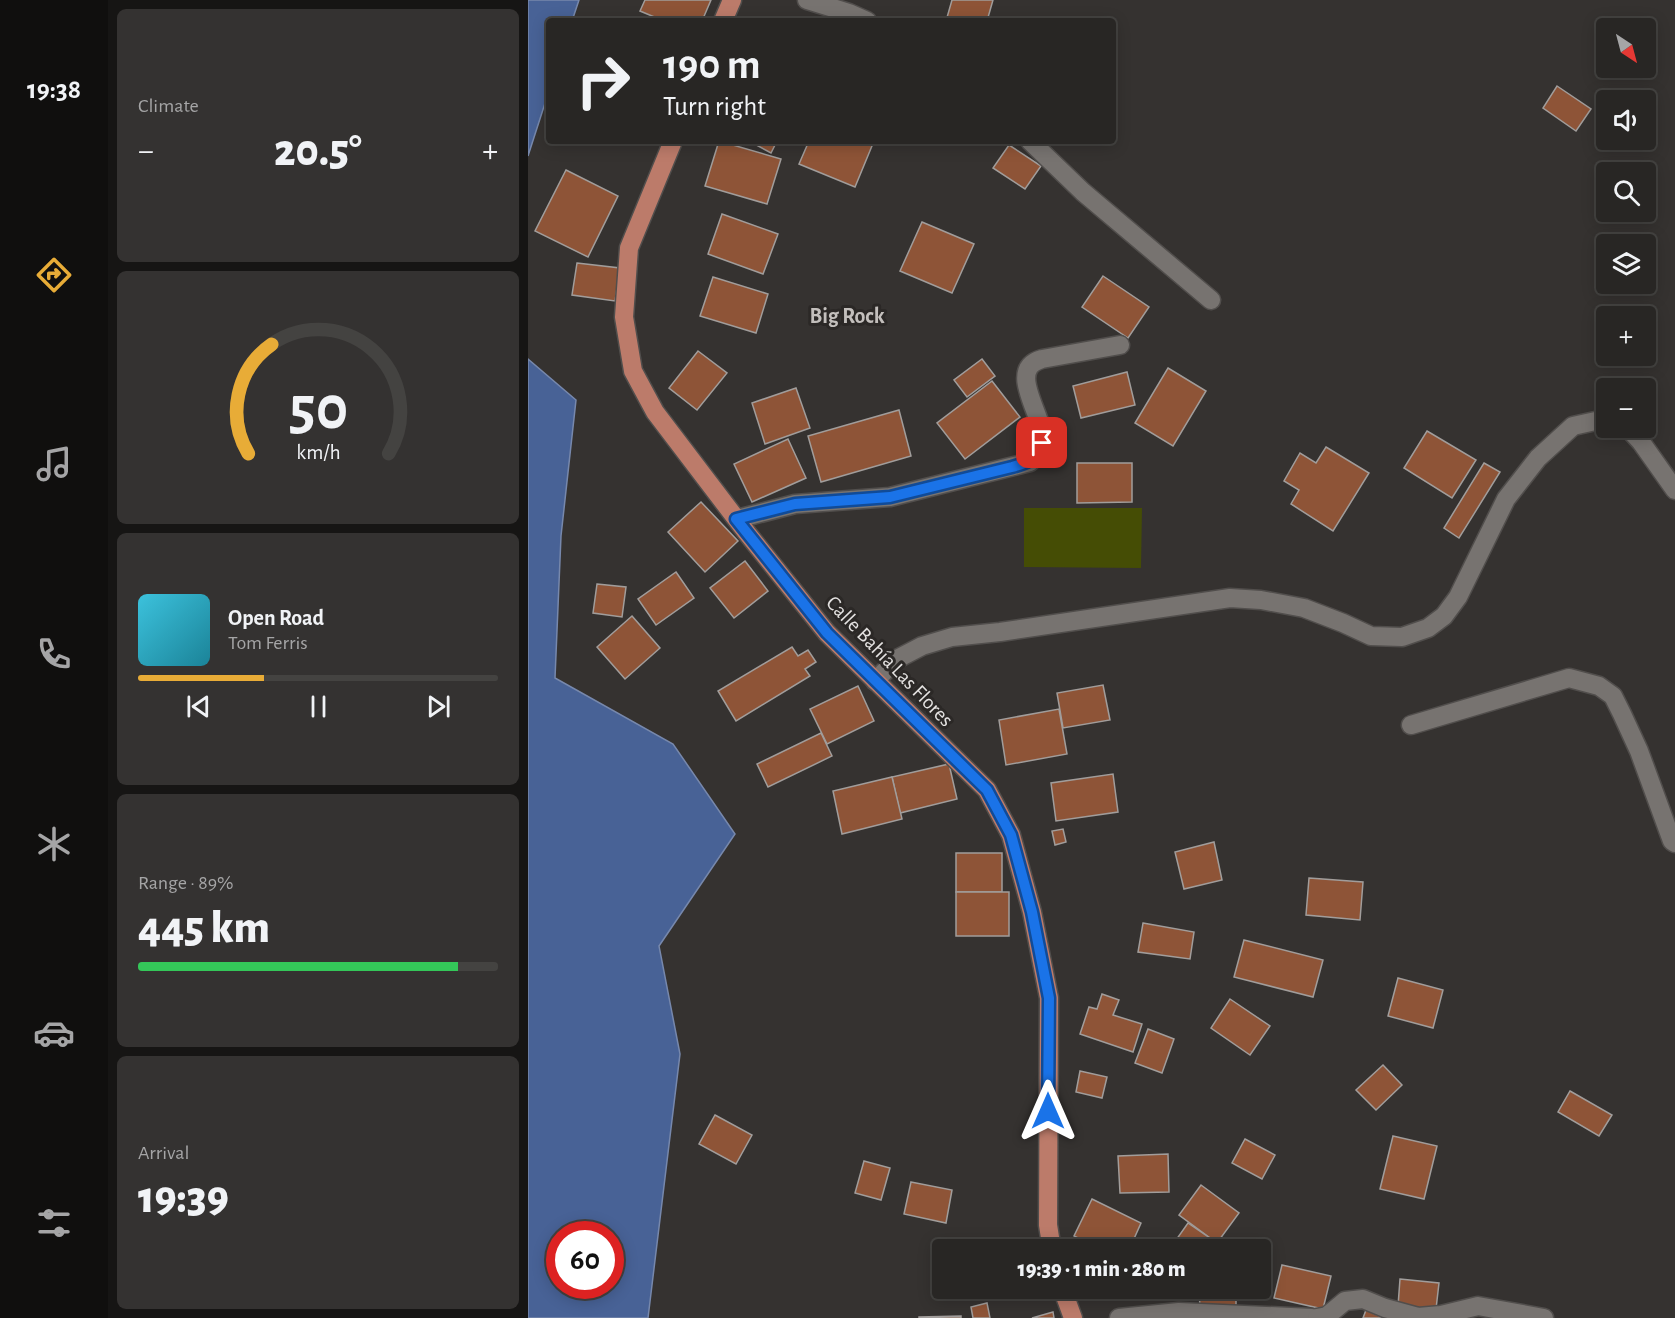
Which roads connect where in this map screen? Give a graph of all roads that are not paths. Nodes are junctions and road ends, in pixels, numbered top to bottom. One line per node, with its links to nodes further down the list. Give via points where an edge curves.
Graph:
1 (732, 0): 3 (main road)
2 (807, 0): 4 (street)
3 (724, 18)
4 (860, 18)
5 (672, 144): 12 (main road, Calle Bahía Las Flores, via 629,248 624,317 633,371 655,412)
6 (1033, 144): 7 (street, via 1083,192)
7 (1211, 300)
8 (1120, 345): 12 (street, via 1042,359 1028,368 1025,380 1042,431 1042,443 1030,462 890,497 795,504)
9 (1596, 421): 13 (street, via 1573,426 1538,458 1506,499 1458,597 1444,616 1428,628 1402,637 1371,636 1304,608 1230,598 952,637 897,659)
10 (1637, 438): 11 (street)
11 (1675, 490)
12 (736, 519): 13 (main road, Calle Bahía Las Flores, via 827,633)
13 (875, 681): 16 (main road, Calle Bahía Las Flores, via 987,790 1011,835 1049,998)
14 (1412, 725): 15 (street, via 1569,678 1599,686 1613,696 1622,714)
15 (1675, 843)
16 (1050, 1239)
17 (1066, 1299): 18 (main road)
18 (1073, 1318)
19 (1119, 1318): 20 (street, via 1179,1312)
20 (1312, 1318)
21 (1317, 1318): 22 (street, via 1328,1317 1345,1301 1363,1299 1418,1317 1478,1306)
22 (1544, 1318)

